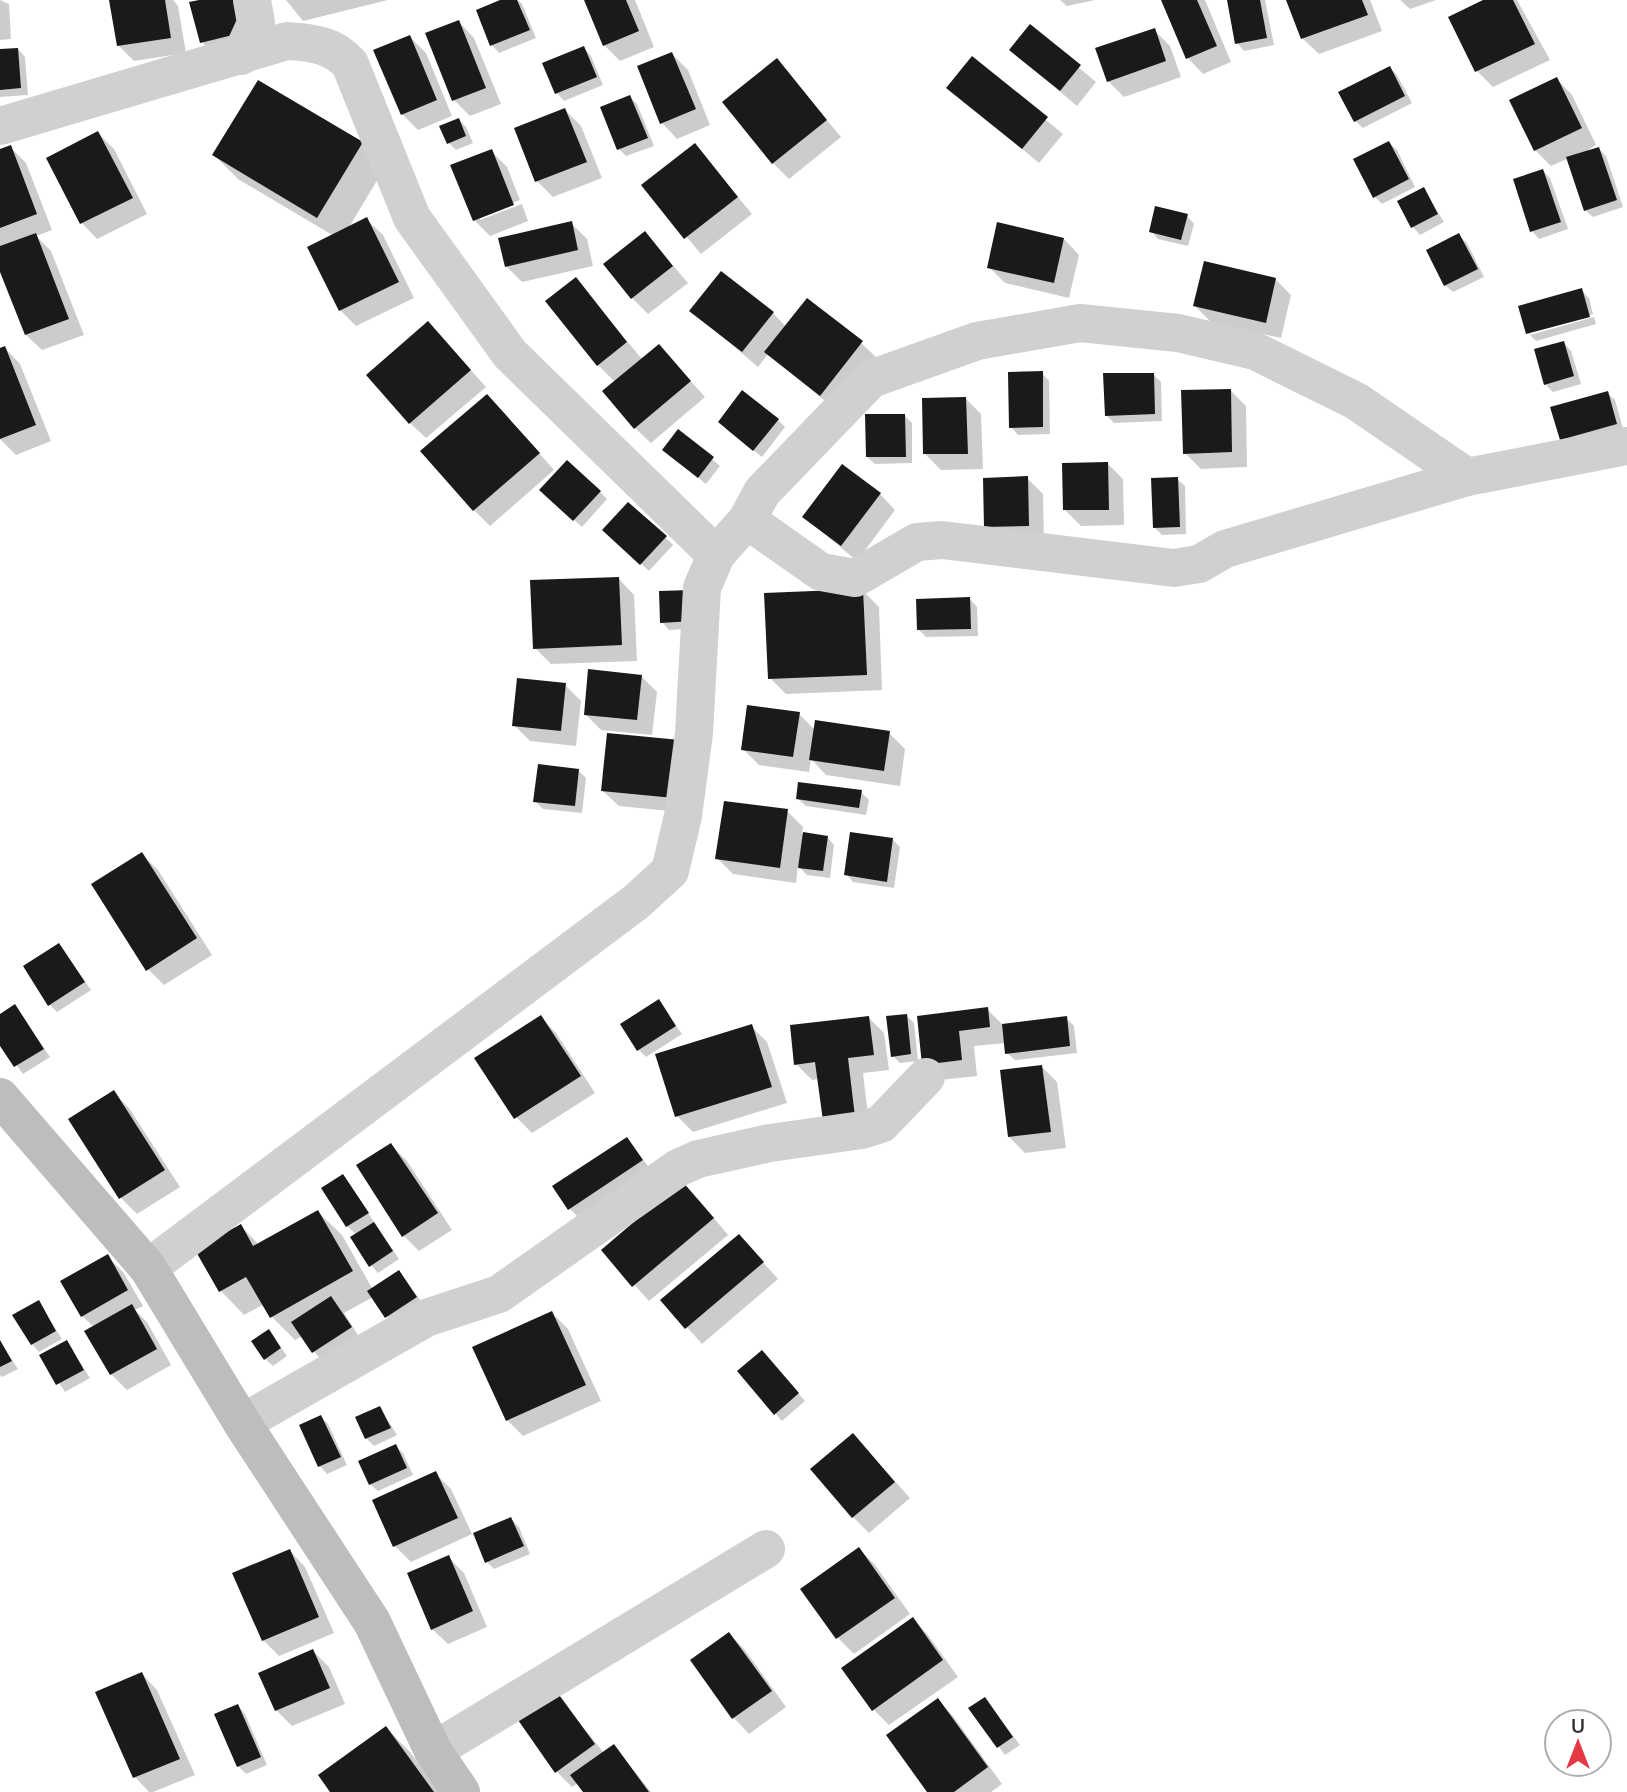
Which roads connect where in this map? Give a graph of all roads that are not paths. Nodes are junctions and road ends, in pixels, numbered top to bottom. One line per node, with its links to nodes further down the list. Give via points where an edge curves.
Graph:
1 (252, 0): 2 (street, via 256,23)
2 (241, 55): 3 (street); 7 (street, via 287,41 338,50 350,64 412,218 510,354)
3 (0, 126)
4 (1627, 446): 5 (street)
5 (1467, 477): 6 (street, via 1226,549 1199,564 1174,568 942,540 916,542 855,578 821,572); 6 (street, via 1356,401 1255,351 1178,333 1080,323 977,341 871,379 762,492)
6 (747, 520): 7 (street)
7 (716, 555): 10 (street, via 702,589 694,733 670,871 625,910)
8 (926, 1077): 11 (street, via 881,1124 770,1143 678,1168 499,1293 426,1318)
9 (0, 1097): 10 (street)
10 (148, 1268): 11 (street)
11 (242, 1423): 13 (street, via 372,1622)
12 (766, 1549): 13 (street)
13 (433, 1751): 14 (street)
14 (461, 1792)

